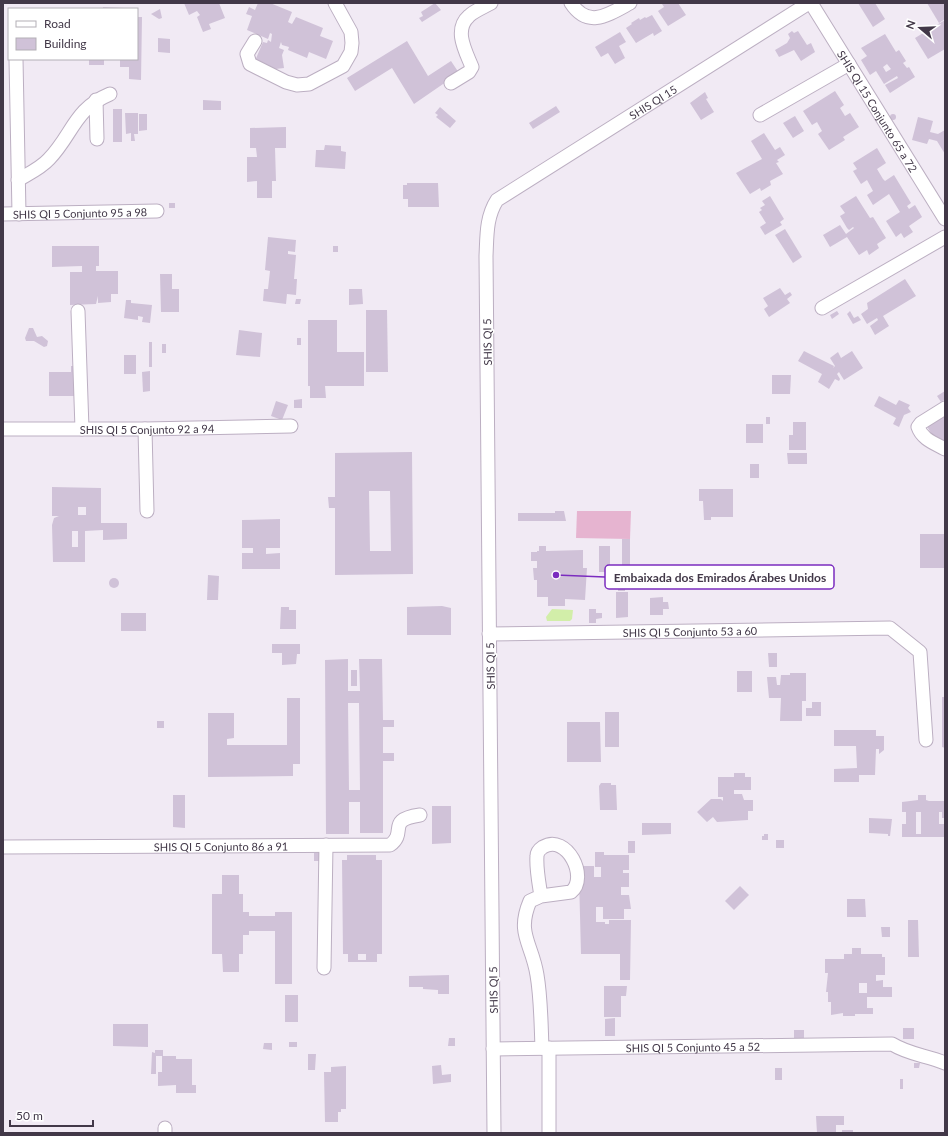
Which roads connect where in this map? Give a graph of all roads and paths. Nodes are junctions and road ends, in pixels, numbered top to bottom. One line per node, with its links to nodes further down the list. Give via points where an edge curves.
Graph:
1 (335, 3): 6 (street, via 351,32 351,52 343,66 308,84 290,84 250,64 247,54)
2 (491, 3): 9 (street, via 468,16 462,26 461,37 472,67 469,72)
3 (570, 3): 4 (street, via 584,17 595,18)
4 (630, 3)
5 (810, 3): 8 (street, SHIS QI 15 Conjunto 65 a 72); 15 (street, SHIS QI 15)
6 (255, 42)
7 (16, 60): 14 (street)
8 (849, 64): 12 (street); 19 (street, SHIS QI 15 Conjunto 65 a 72)
9 (450, 83)
10 (110, 94): 11 (street)
11 (96, 100): 13 (street); 14 (street, via 77,117 48,161)
12 (760, 115)
13 (97, 139)
14 (18, 180): 18 (street)
15 (497, 200): 30 (street, SHIS QI 5, via 491,210 487,230 486,256)
16 (157, 211): 18 (street, SHIS QI 5 Conjunto 95 a 98)
17 (3, 214): 18 (street, SHIS QI 5 Conjunto 95 a 98)
18 (19, 214)
19 (945, 219)
20 (945, 237): 21 (street)
21 (822, 308)
22 (78, 311): 26 (street)
23 (945, 408): 28 (street, via 918,427 920,434)
24 (291, 426): 27 (street, SHIS QI 5 Conjunto 92 a 94)
25 (3, 429): 26 (street, SHIS QI 5 Conjunto 92 a 94)
26 (82, 429): 27 (street, SHIS QI 5 Conjunto 92 a 94)
27 (146, 429): 29 (street)
28 (945, 449)
29 (147, 511)
30 (490, 634): 31 (street, SHIS QI 5 Conjunto 53 a 60, via 890,628 920,652); 38 (street, SHIS QI 5)
31 (926, 740)
32 (420, 815): 33 (street, SHIS QI 5 Conjunto 86 a 91, via 406,817 401,821 394,842 390,845)
33 (326, 846): 34 (street, SHIS QI 5 Conjunto 86 a 91); 36 (street)
34 (3, 847)
35 (541, 896): 37 (street, via 530,901 525,913 523,930 537,974)
36 (324, 968)
37 (545, 1048): 38 (street, SHIS QI 5 Conjunto 45 a 52); 39 (street, SHIS QI 5 Conjunto 45 a 52, via 892,1044 910,1054 930,1057); 41 (street)
38 (493, 1049): 40 (street, SHIS QI 5)
39 (945, 1063)
40 (494, 1133)
41 (549, 1133)

